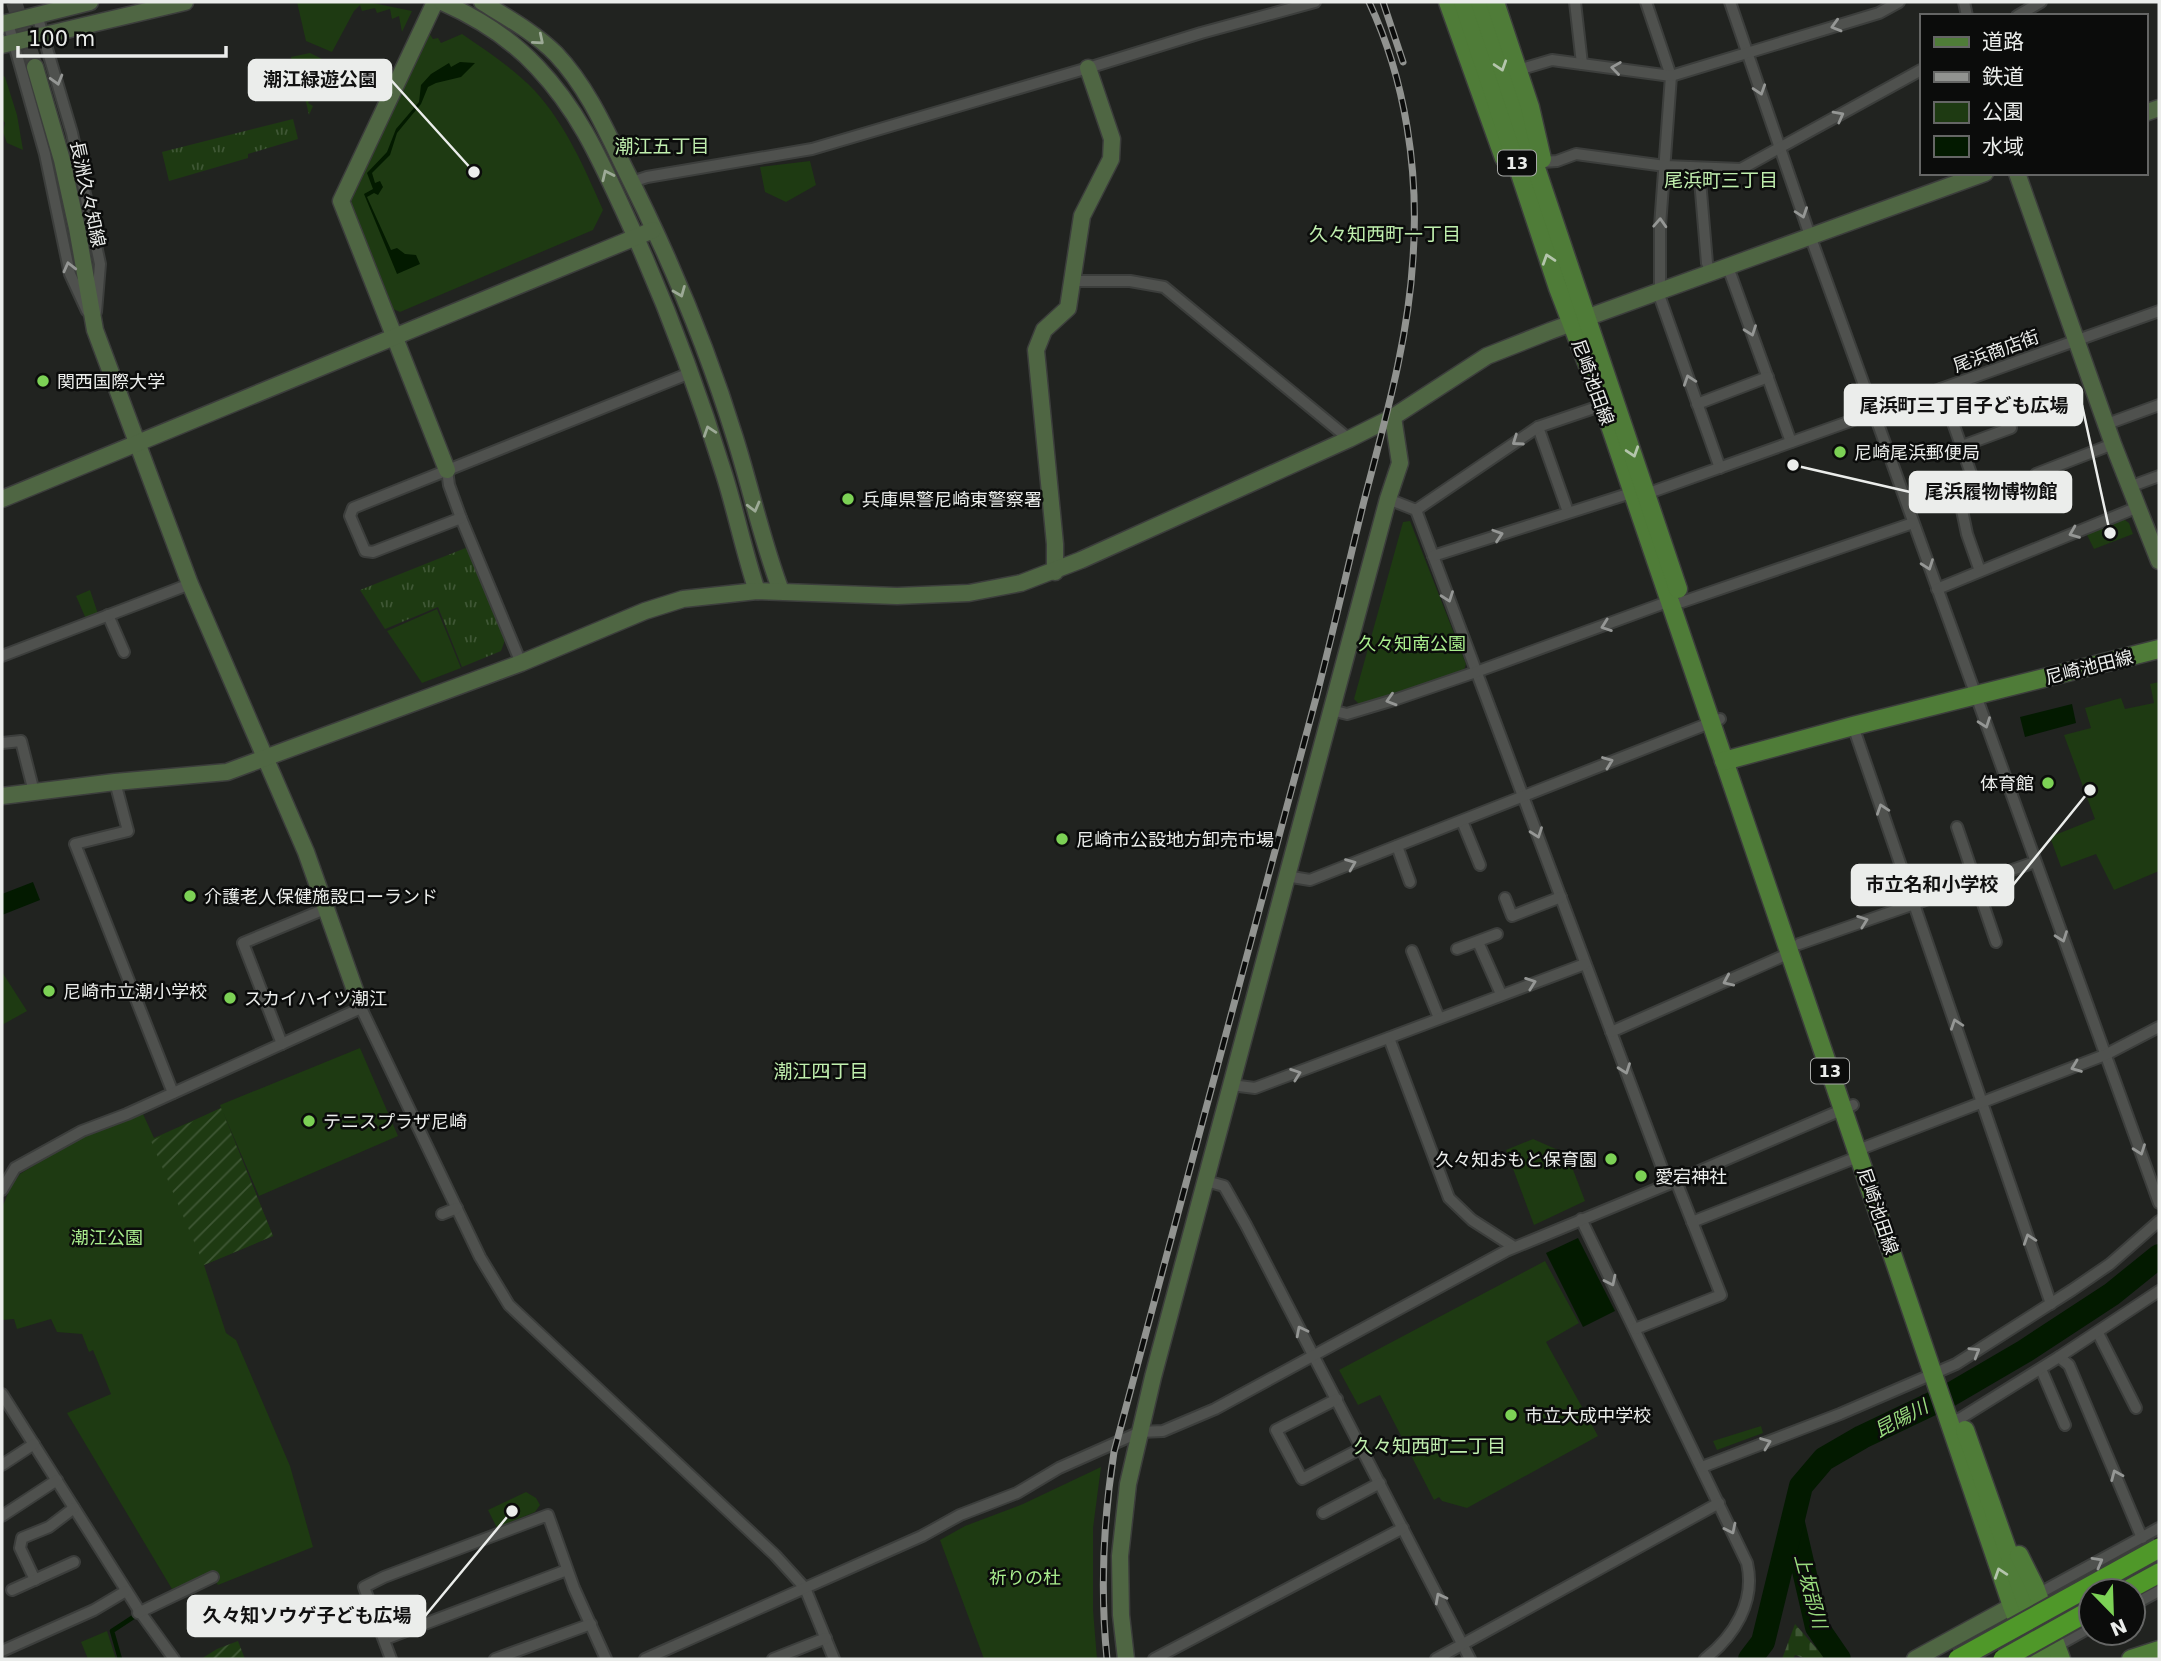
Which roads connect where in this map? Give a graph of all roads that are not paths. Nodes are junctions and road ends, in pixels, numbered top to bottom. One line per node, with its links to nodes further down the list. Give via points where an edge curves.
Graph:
1 (90, 2): 17 (street)
2 (185, 2): 19 (street)
3 (435, 2): 46 (street, via 341,201)
4 (442, 2): 37 (street, one-way to 4, via 587,134 556,89 510,42)
5 (482, 2): 34 (street, one-way to 34, via 525,29 575,76)
6 (1315, 2): 24 (street)
7 (1448, 2): 35 (main road, via 1507,165)
8 (1463, 2): 35 (main road, 尼崎池田線 / 13)
9 (1480, 2): 35 (main road, 尼崎池田線 / 13, one-way to 35)
10 (1495, 2): 25 (main road)
11 (1575, 2): 22 (street)
12 (1646, 2): 27 (street)
13 (1730, 2): 21 (street)
14 (1899, 2): 21 (street, one-way to 21, via 1879,13)
15 (2041, 2): 16 (street)
16 (2020, 14)
17 (37, 15): 18 (street); 19 (street)
18 (5, 24): 20 (street)
19 (42, 35): 20 (street); 45 (street, one-way to 45, via 72,133 100,264)
20 (7, 43): 45 (street, one-way to 20, via 70,274 45,154)
21 (1747, 52): 27 (street); 28 (street, one-way to 28)
22 (1583, 64): 25 (street, via 1548,61); 27 (street, one-way to 22)
23 (36, 67): 45 (street, 長洲久々知線, via 64,171)
24 (1088, 68): 34 (street, via 812,149); 41 (street, via 1112,150 1082,216)
25 (1518, 70): 29 (main road)
26 (1920, 71): 28 (street, one-way to 26)
27 (1671, 76): 30 (street)
28 (1779, 148): 31 (street, via 1741,169); 38 (street, one-way to 38)
29 (1543, 162): 30 (street, via 1576,154); 35 (main road)
30 (1665, 166): 31 (street); 42 (street, one-way to 30)
31 (1699, 168): 40 (street)
32 (1980, 175): 38 (street)
33 (2018, 175): 47 (street)
34 (632, 182): 36 (street)
35 (1534, 190): 44 (main road, 尼崎池田線 / 13)
36 (653, 230): 37 (street); 87 (street, one-way to 87, via 709,363)
37 (636, 237): 46 (street); 48 (street)
38 (1811, 237): 39 (street); 54 (street)
39 (1728, 267): 40 (street); 49 (street, one-way to 49)
40 (1711, 273): 42 (street)
41 (1074, 281): 59 (street, via 1130,281 1164,287); 83 (street, via 1068,308 1044,330 1036,350)
42 (1659, 292): 44 (street); 51 (street, one-way to 42)
43 (2159, 311): 47 (street, 尾浜商店街)
44 (1579, 320): 52 (main road, 尼崎池田線 / 13); 55 (street, via 1487,356); 71 (main road, 尼崎池田線 / 13, one-way to 71)
45 (95, 330): 60 (street, 長洲久々知線)
46 (394, 335): 60 (street); 65 (street)
47 (2077, 341): 50 (street, 尾浜商店街); 56 (street)
48 (690, 373): 65 (street); 86 (street, one-way to 48)
49 (1768, 377): 51 (street); 61 (street)
50 (1941, 389): 54 (street, 尾浜商店街); 63 (street)
51 (1697, 404): 64 (street)
52 (1603, 405): 57 (street); 71 (main road, 尼崎池田線 / 13)
53 (2159, 405): 56 (street)
54 (1874, 413): 61 (street, 尾浜商店街); 78 (street)
55 (1393, 417): 59 (street); 73 (street, via 1400,463)
56 (2107, 424): 62 (street)
57 (1538, 427): 75 (street, one-way to 75); 76 (street)
58 (2011, 429): 63 (street)
59 (1349, 439): 83 (street)
60 (138, 442): 72 (street); 84 (street, 長洲久々知線)
61 (1791, 442): 64 (street, 尾浜商店街)
62 (2113, 444): 66 (street); 69 (street)
63 (1962, 446): 68 (street)
64 (1720, 468): 71 (street, 尾浜商店街)
65 (447, 470): 77 (street); 77 (street, via 353,508 350,516 365,551 373,552)
66 (2036, 474)
67 (2159, 476): 69 (street)
68 (1974, 482)
69 (2129, 487): 74 (street)
70 (1958, 491): 82 (street)
71 (1639, 493): 76 (street, 尾浜商店街); 88 (main road, 尼崎池田線 / 13)
72 (2, 499)
73 (1388, 499): 75 (street); 96 (street)
74 (2137, 507): 79 (street); 82 (street, one-way to 82)
75 (1416, 510): 80 (street)
76 (1568, 512): 80 (street, 尾浜商店街, one-way to 76)
77 (461, 518): 93 (street)
78 (1913, 523): 85 (street, one-way to 85); 88 (street)
79 (2156, 543): 81 (street)
80 (1433, 556): 94 (street, one-way to 94)
81 (2159, 561)
82 (1980, 571): 85 (street)
83 (1055, 572): 87 (street, via 969,593 897,596)
84 (190, 584): 89 (street); 100 (street, 長洲久々知線)
85 (1937, 589): 95 (street)
86 (757, 591): 87 (street); 93 (street, via 683,599)
87 (781, 591)
88 (1676, 602): 94 (street, one-way to 94); 97 (main road, 尼崎池田線 / 13)
89 (108, 615): 91 (street); 92 (street)
90 (2159, 649): 95 (main road, 尼崎池田線)
91 (124, 653)
92 (2, 656)
93 (521, 663): 100 (street)
94 (1476, 673): 96 (street, one-way to 96, via 1347,713); 105 (street)
95 (1975, 696): 98 (main road, 尼崎池田線); 109 (street, one-way to 109)
96 (1331, 710): 111 (street)
97 (1716, 720): 101 (main road, 尼崎池田線 / 13); 105 (street, one-way to 97)
98 (1853, 726): 101 (main road, 尼崎池田線); 116 (street, one-way to 98)
99 (3, 739): 103 (street, via 21,741)
100 (264, 759): 102 (street, via 227,772); 117 (street, 長洲久々知線, via 306,852)
101 (1729, 760): 122 (main road, 尼崎池田線 / 13)
102 (115, 782): 103 (street); 134 (street, via 128,831 75,845)
103 (34, 792): 104 (street)
104 (2, 796)
105 (1523, 796): 106 (street); 114 (street, one-way to 114)
106 (1462, 821): 108 (street); 110 (street)
107 (1957, 827): 113 (street)
108 (1397, 846): 111 (street, one-way to 108, via 1310,880); 112 (street)
109 (2035, 862): 113 (street); 132 (street, one-way to 132)
110 (1480, 865)
111 (1286, 876): 133 (street)
112 (1410, 882)
113 (1976, 882): 116 (street); 120 (street)
114 (1561, 897): 115 (street, via 1513,916); 124 (street)
115 (1505, 898)
116 (1914, 903): 122 (street, one-way to 116); 135 (street, one-way to 116)
117 (325, 909): 126 (street, 長洲久々知線); 131 (street, via 243,943)
118 (1497, 933): 119 (street)
119 (1478, 942): 121 (street); 125 (street)
120 (1996, 942)
121 (1457, 949)
122 (1794, 949): 129 (street, one-way to 129); 136 (main road, 尼崎池田線 / 13)
123 (1412, 951): 127 (street)
124 (1585, 964): 125 (street, one-way to 124); 129 (street)
125 (1501, 994): 127 (street)
126 (359, 1002): 131 (street); 142 (street)
127 (1439, 1018): 130 (street)
128 (2159, 1027): 132 (street)
129 (1611, 1032): 139 (street, one-way to 139)
130 (1389, 1038): 133 (street, one-way to 130, via 1255,1088); 147 (street, via 1449,1198 1472,1220)
131 (282, 1044): 134 (street)
132 (2105, 1055): 135 (street, one-way to 135); 141 (street, one-way to 141)
133 (1231, 1085): 138 (street)
134 (173, 1093): 140 (street, via 82,1131 24,1162 9,1175)
135 (1983, 1103): 137 (street); 149 (street, one-way to 135)
136 (1848, 1106): 137 (main road, 尼崎池田線 / 13); 139 (street)
137 (1862, 1151): 146 (street); 155 (main road, 尼崎池田線 / 13)
138 (1206, 1181): 152 (street, one-way to 138, via 1224,1186); 161 (street)
139 (1672, 1183): 144 (street); 146 (street)
140 (2, 1190)
141 (2159, 1203)
142 (457, 1208): 143 (street); 181 (street, via 509,1305)
143 (442, 1214)
144 (1581, 1219): 147 (street); 150 (street, one-way to 150)
145 (2159, 1221): 149 (street, via 2110,1264)
146 (1692, 1222): 150 (street, via 1721,1295)
147 (1514, 1247): 152 (street)
148 (2159, 1291): 151 (street)
149 (2051, 1304): 155 (street, one-way to 149)
150 (1634, 1329): 165 (street)
151 (2098, 1333): 153 (street); 158 (street)
152 (1313, 1356): 157 (street); 161 (street, via 1215,1409 1163,1431)
153 (2059, 1357): 154 (street); 175 (street, one-way to 153, via 2069,1365)
154 (2041, 1369): 159 (street); 160 (street)
155 (1939, 1374): 159 (main road, 尼崎池田線 / 13); 165 (street, one-way to 155)
156 (3, 1397): 162 (street)
157 (1337, 1399): 163 (street); 163 (street, via 1276,1430 1302,1479)
158 (2136, 1408)
159 (1954, 1417): 168 (main road, 尼崎池田線 / 13); 185 (main road, 尼崎池田線 / 13, one-way to 159)
160 (2065, 1425)
161 (1140, 1432): 181 (street); 203 (street, via 1124,1504 1121,1547)
162 (34, 1444): 164 (street); 166 (street)
163 (1362, 1448): 167 (street)
164 (2, 1465)
165 (1702, 1467): 169 (street)
166 (57, 1480): 170 (street); 172 (street)
167 (1380, 1483): 171 (street); 173 (street)
168 (1989, 1499): 184 (main road, 尼崎池田線 / 13); 195 (main road, 尼崎池田線 / 13)
169 (1718, 1503): 192 (street); 207 (street, one-way to 207, via 1750,1576 1742,1616 1733,1632)
170 (74, 1508): 180 (street, via 49,1527 22,1538 20,1548); 183 (street)
171 (1323, 1513)
172 (2, 1516)
173 (1403, 1528): 192 (street, one-way to 173); 204 (street)
174 (2159, 1528): 175 (street)
175 (2142, 1538): 184 (street, one-way to 175)
176 (2159, 1548): 209 (highway, bridge)
177 (74, 1562): 180 (street)
178 (567, 1570): 188 (street); 191 (street); 191 (street, via 548,1514 364,1587)
179 (213, 1577): 186 (street)
180 (35, 1580): 182 (street)
181 (805, 1588): 189 (street); 200 (street)
182 (12, 1590)
183 (126, 1591): 186 (street); 194 (street)
184 (2038, 1594): 195 (main road, 尼崎池田線 / 13)
185 (2012, 1606): 208 (street); 211 (main road, 尼崎池田線 / 13)
186 (139, 1612): 196 (street)
187 (2077, 1618): 210 (highway, bridge)
188 (591, 1624): 198 (street); 199 (street)
189 (825, 1638): 201 (street); 202 (street)
190 (2077, 1638): 195 (street)
191 (385, 1639): 197 (street)
192 (1463, 1644): 205 (street); 206 (street)
193 (2159, 1650): 212 (main road)
194 (2, 1651)
195 (2054, 1655)
196 (174, 1659)
197 (391, 1659)
198 (495, 1659)
199 (606, 1659)
200 (645, 1659)
201 (773, 1659)
202 (834, 1659)
203 (1126, 1659)
204 (1154, 1659)
205 (1436, 1659)
206 (1470, 1659)
207 (1705, 1659)
208 (1915, 1659)
209 (1958, 1659)
210 (2003, 1659)
211 (2033, 1659)
212 (2131, 1659)

